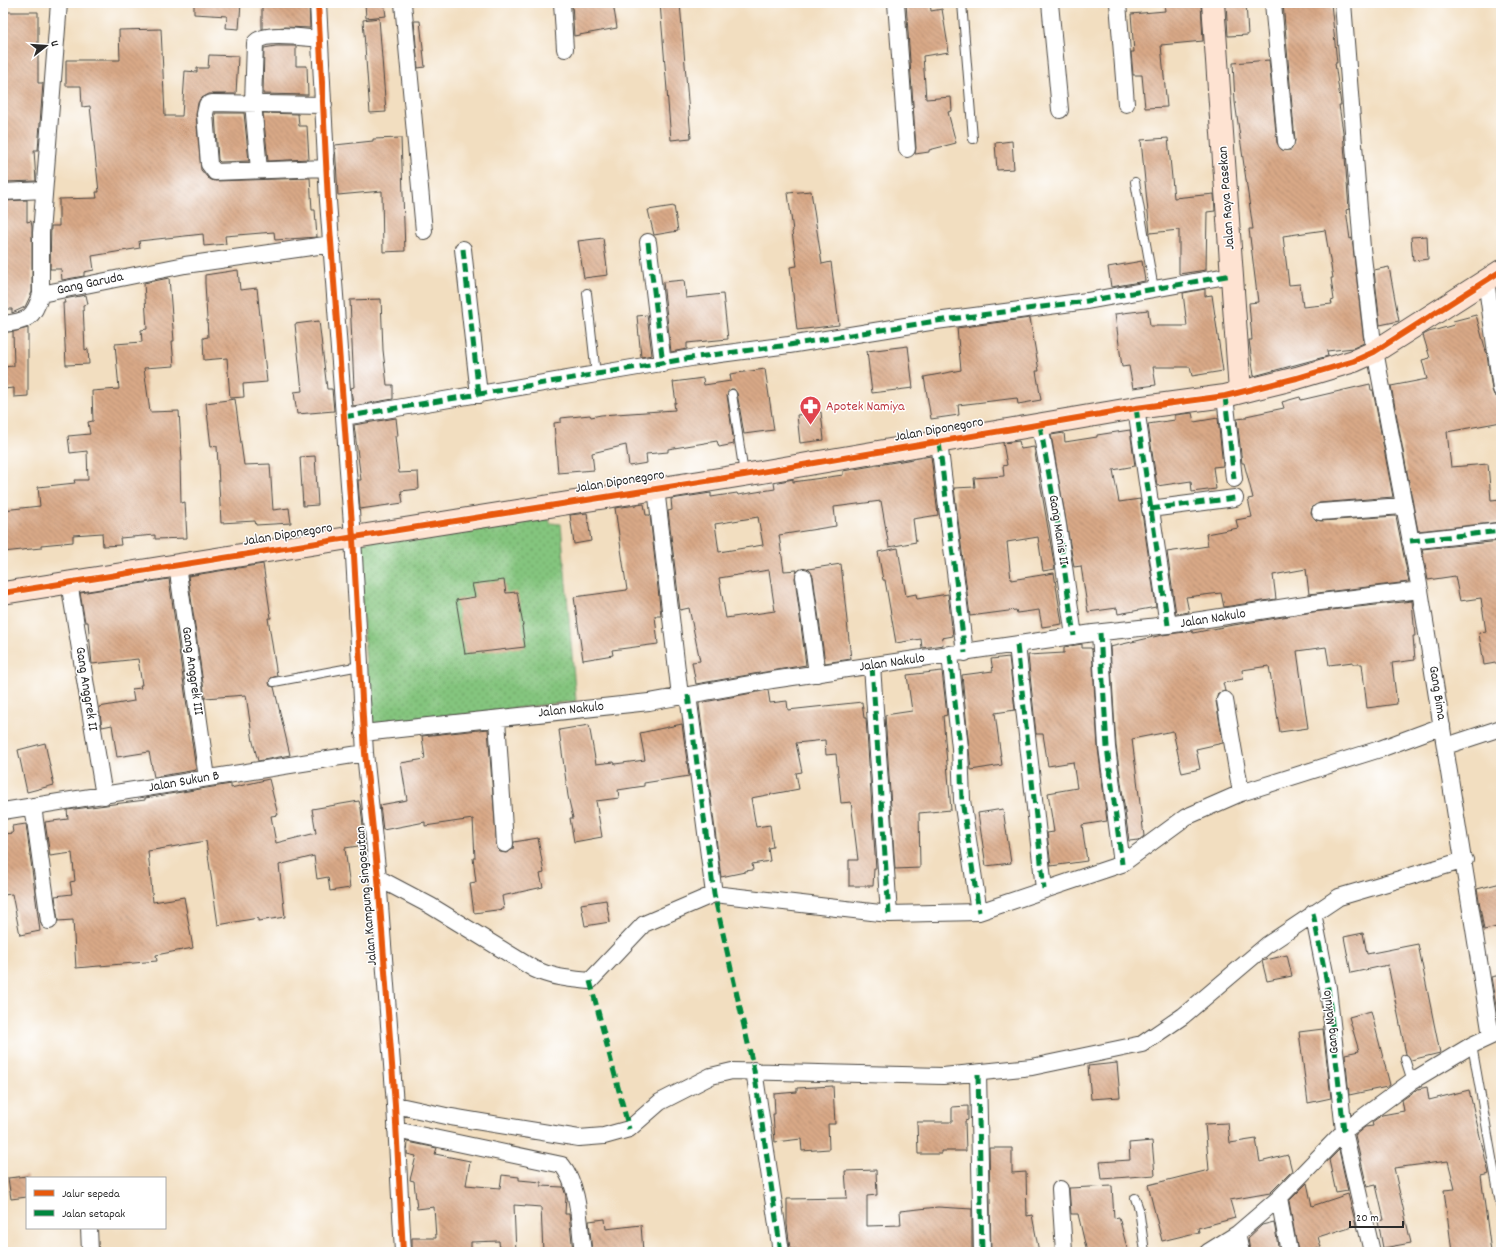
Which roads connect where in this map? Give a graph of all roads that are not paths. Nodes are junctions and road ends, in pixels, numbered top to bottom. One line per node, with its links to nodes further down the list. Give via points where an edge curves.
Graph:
1 (59, 3): 24 (street, Gang Garuda)
2 (318, 3): 12 (street, Jalan Kampung Singosutan)
3 (402, 3): 26 (street)
4 (562, 3): 13 (street)
5 (896, 3): 20 (street)
6 (962, 3): 18 (lane)
7 (1050, 3): 17 (street)
8 (1118, 3): 15 (street)
9 (1212, 3): 30 (street, Jalan Raya Pasekan)
10 (1273, 3): 19 (street)
11 (1343, 3): 36 (street, Gang Bima, via 1362,248)
12 (320, 39): 14 (street, via 284,36 257,40 254,49); 16 (street, Jalan Kampung Singosutan)
13 (565, 49)
14 (253, 103): 16 (street); 22 (street); 22 (street, via 207,105 205,114 209,164 212,170 221,173)
15 (1126, 104)
16 (324, 105): 21 (street, Jalan Kampung Singosutan)
17 (1060, 110)
18 (973, 139)
19 (1286, 142)
20 (907, 149)
21 (327, 168): 22 (street); 28 (street, Jalan Kampung Singosutan)
22 (259, 170)
23 (1135, 182): 32 (lane)
24 (44, 190): 25 (street); 34 (street, Gang Garuda, via 40,233)
25 (3, 192)
26 (424, 232)
27 (648, 242): 37 (street)
28 (332, 244): 34 (street, Gang Garuda, via 185,264); 44 (street, Jalan Kampung Singosutan)
29 (463, 249): 42 (street)
30 (1232, 275): 32 (street); 41 (street, Jalan Raya Pasekan)
31 (1493, 276): 36 (street, Jalan Diponegoro); 39 (street)
32 (1154, 289): 37 (street)
33 (587, 293): 38 (lane)
34 (41, 294): 35 (street, via 32,316 26,320)
35 (3, 324)
36 (1374, 352): 41 (street, Jalan Diponegoro, via 1354,361 1298,378); 51 (street, Gang Bima)
37 (663, 364): 38 (street)
38 (596, 375): 42 (street)
39 (1501, 389)
40 (732, 394): 47 (lane)
41 (1232, 394): 43 (street, Jalan Diponegoro); 48 (street)
42 (478, 395): 44 (street)
43 (1136, 408): 45 (street, Jalan Diponegoro); 52 (street)
44 (344, 418): 55 (street, Jalan Kampung Singosutan)
45 (1040, 425): 46 (street, Jalan Diponegoro); 64 (street, Gang Manis II)
46 (939, 442): 47 (street, Jalan Diponegoro); 66 (street)
47 (744, 475): 49 (street, Jalan Diponegoro)
48 (1234, 479)
49 (656, 488): 55 (street, Jalan Diponegoro); 71 (street)
50 (1235, 498): 52 (street)
51 (1403, 506): 53 (street); 56 (street, Gang Bima)
52 (1150, 509): 62 (street)
53 (1320, 512)
54 (1501, 531): 56 (street)
55 (353, 538): 57 (street, Jalan Diponegoro); 67 (street, Jalan Kampung Singosutan)
56 (1410, 541): 60 (street, Gang Bima)
57 (178, 565): 59 (street, Jalan Diponegoro); 79 (street, Gang Anggrek III)
58 (804, 577): 69 (street)
59 (69, 582): 61 (street, Jalan Diponegoro); 81 (street, Gang Anggrek II)
60 (1420, 590): 62 (street, Jalan Nakulo); 74 (street, Gang Bima)
61 (3, 593)
62 (1168, 625): 63 (street, Jalan Nakulo)
63 (1100, 632): 64 (street, Jalan Nakulo); 86 (street, via 1107,747)
64 (1074, 636): 65 (street, Jalan Nakulo)
65 (1017, 645): 66 (street, Jalan Nakulo); 88 (street)
66 (957, 654): 68 (street, Jalan Nakulo); 90 (street, via 962,800)
67 (360, 666): 70 (lane); 76 (street, Jalan Kampung Singosutan)
68 (872, 666): 69 (street, Jalan Nakulo); 92 (street)
69 (817, 674): 71 (street, Jalan Nakulo)
70 (274, 682)
71 (684, 696): 73 (street, Jalan Nakulo); 89 (street)
72 (1225, 700): 80 (street)
73 (497, 719): 76 (street, Jalan Nakulo); 84 (street)
74 (1442, 726): 77 (street, Gang Bima); 80 (street, via 1380,749)
75 (1501, 728): 77 (street)
76 (363, 733): 78 (street, Jalan Kampung Singosutan)
77 (1446, 746): 85 (street, Gang Bima)
78 (364, 753): 79 (street, Jalan Sukun B); 87 (street, Jalan Kampung Singosutan)
79 (207, 778): 81 (street, Jalan Sukun B)
80 (1241, 793): 86 (street, via 1186,817)
81 (104, 796): 82 (street, Jalan Sukun B)
82 (33, 806): 83 (street, Jalan Sukun B); 93 (street)
83 (3, 811)
84 (505, 844)
85 (1464, 860): 91 (street, via 1339,897); 94 (street, Gang Bima)
86 (1122, 864): 88 (street)
87 (378, 878): 89 (street, via 431,906 534,969 564,979 590,981 644,924); 100 (street, Jalan Kampung Singosutan)
88 (1044, 889): 90 (street)
89 (714, 894): 92 (street)
90 (979, 912): 92 (street)
91 (1313, 913): 98 (street, via 1267,945 1183,1016 1142,1044 1032,1067); 102 (street, Gang Nakulo, via 1328,988)
92 (889, 914)
93 (49, 921)
94 (1496, 1034): 95 (street)
95 (1472, 1044): 99 (street); 106 (lane)
96 (1405, 1059): 99 (lane)
97 (754, 1070): 98 (street, via 854,1075); 100 (street, via 732,1071 711,1076 660,1102 629,1129 604,1136 579,1138 451,1117); 112 (street)
98 (978, 1074): 113 (street)
99 (1412, 1081): 102 (street)
100 (396, 1105): 101 (street, Jalan Kampung Singosutan)
101 (396, 1130): 110 (street, Jalan Kampung Singosutan); 111 (street, via 562,1165 574,1189)
102 (1344, 1131): 105 (street); 119 (street, Gang Nakulo)
103 (1060, 1189): 114 (street)
104 (1135, 1198): 115 (lane)
105 (1279, 1198): 108 (street); 118 (street)
106 (1501, 1209)
107 (90, 1229): 109 (street)
108 (1237, 1234): 116 (street); 117 (street)
109 (90, 1252)
110 (402, 1252)
111 (583, 1252)
112 (782, 1252)
113 (982, 1252)
114 (1064, 1252)
115 (1145, 1252)
116 (1208, 1252)
117 (1241, 1252)
118 (1289, 1252)
119 (1372, 1252)

